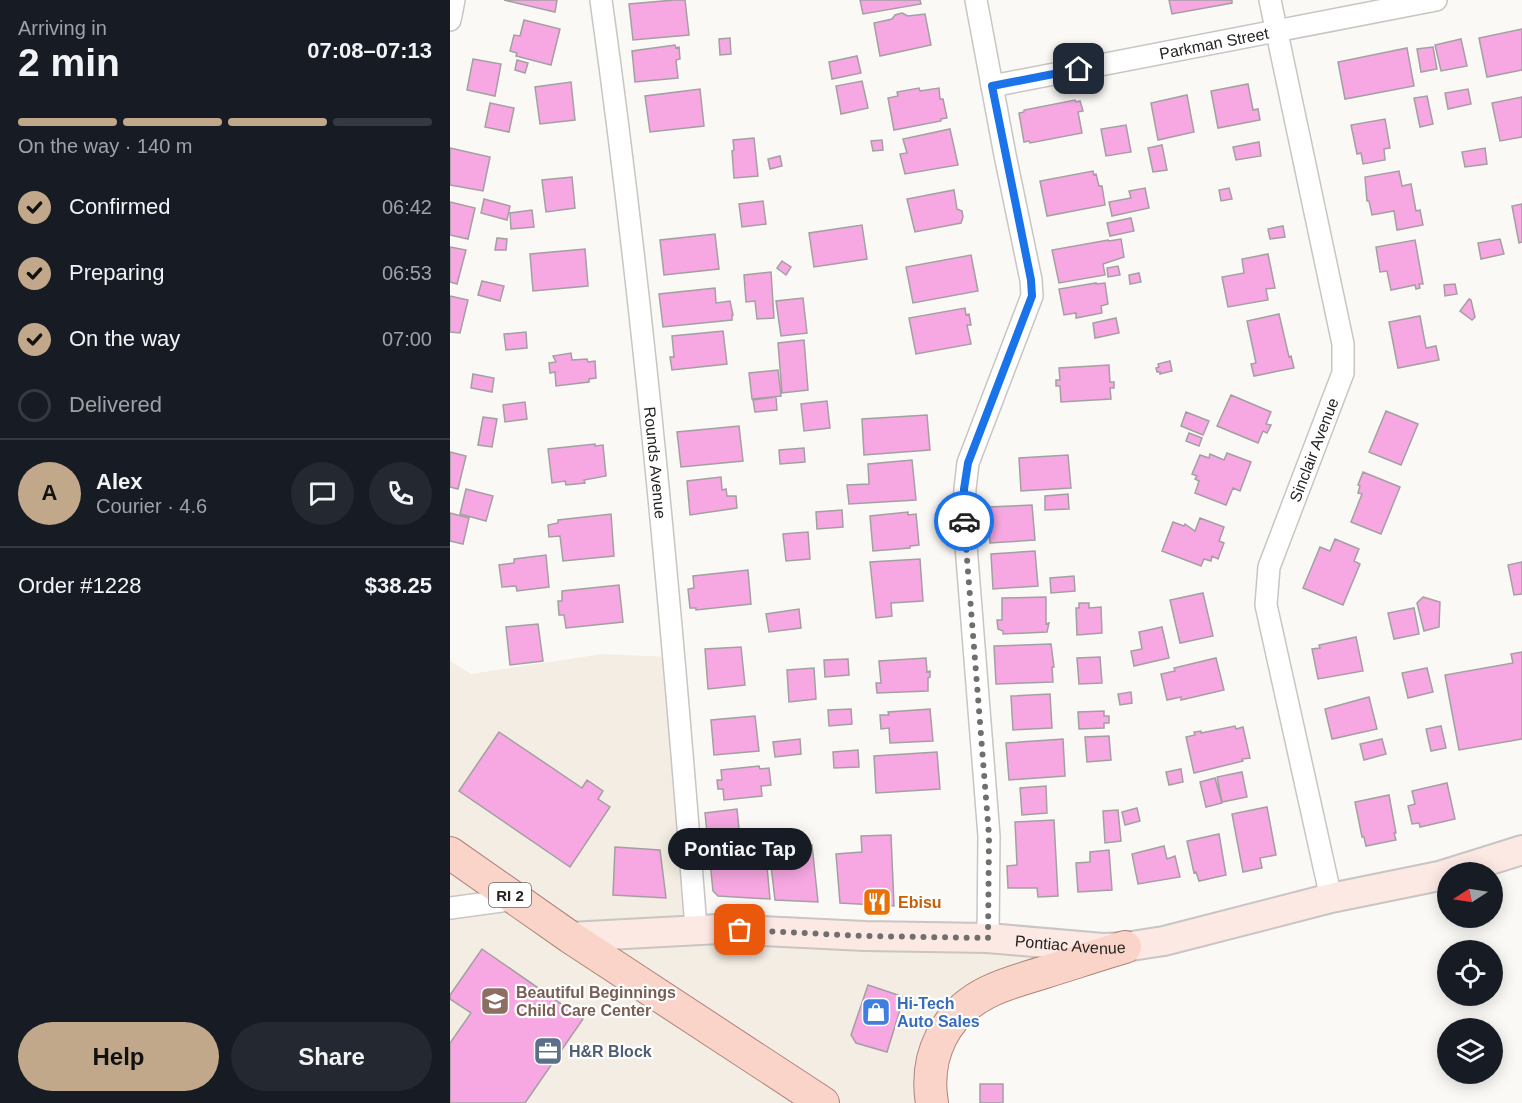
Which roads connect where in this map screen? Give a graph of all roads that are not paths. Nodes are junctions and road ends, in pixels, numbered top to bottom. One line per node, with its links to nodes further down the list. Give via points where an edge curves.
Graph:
1 (454, 0): 6 (street)
2 (601, 0): 14 (street, Rounds Avenue, via 625,172 669,598)
3 (976, 0): 8 (street)
4 (1270, 0): 7 (street, Sinclair Avenue)
5 (1436, 0): 7 (street, Parkman Street)
6 (450, 20)
7 (1275, 30): 8 (street, Parkman Street); 11 (street, Sinclair Avenue, via 1343,344 1343,373 1269,567 1266,605)
8 (992, 86): 16 (street, via 1032,296 968,463 964,489 989,836)
9 (1522, 850): 11 (main road, Pontiac Avenue, via 1439,876)
10 (450, 853): 12 (main road, RI 2)
11 (1331, 898): 17 (main road, Pontiac Avenue, via 1164,941)
12 (516, 899): 13 (street); 15 (main road, RI 2)
13 (450, 908)
14 (696, 928): 15 (main road, Pontiac Avenue); 16 (main road, Pontiac Avenue)
15 (570, 937): 18 (main road, RI 2)
16 (988, 938): 17 (main road, Pontiac Avenue)
17 (1125, 947): 19 (main road, via 1002,986 960,1010 933,1054 929,1072)
18 (823, 1103)
19 (932, 1103)

